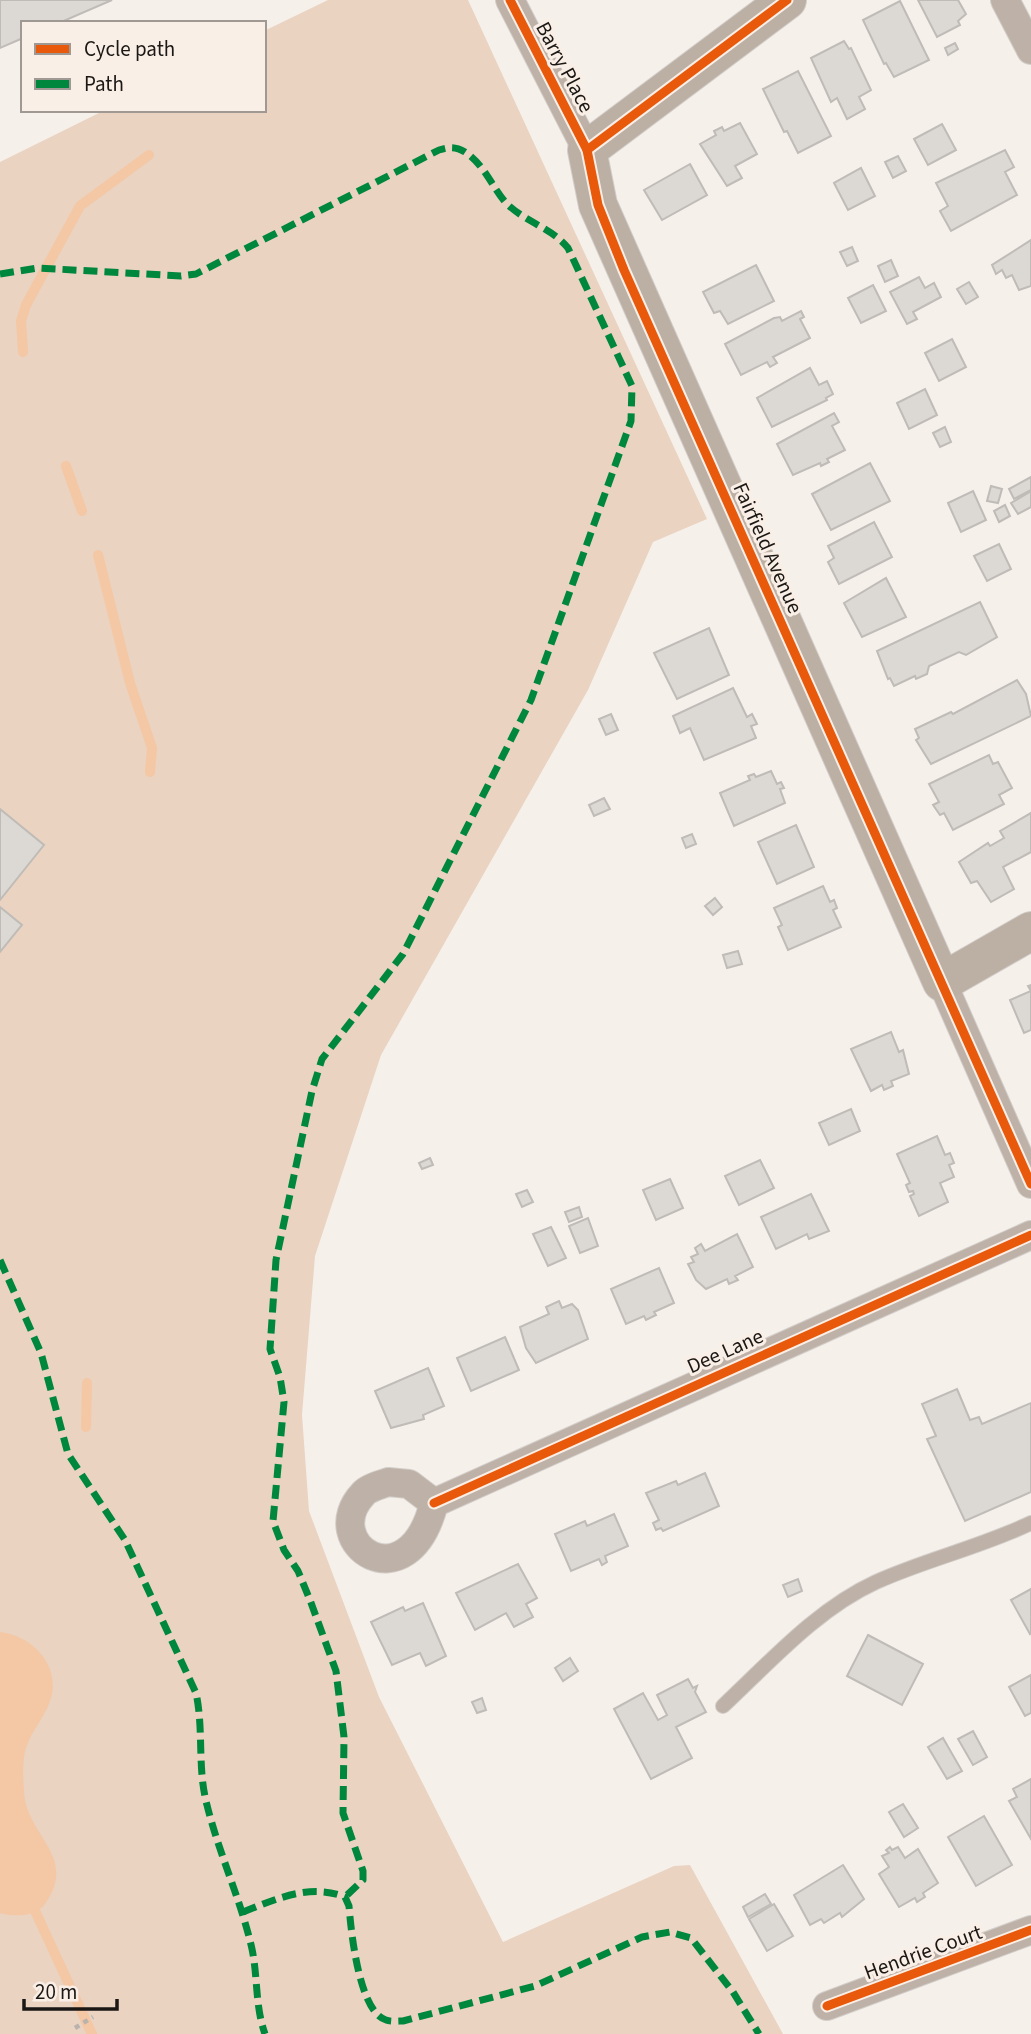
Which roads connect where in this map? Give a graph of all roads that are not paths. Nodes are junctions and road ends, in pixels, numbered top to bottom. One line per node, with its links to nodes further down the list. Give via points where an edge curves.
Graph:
1 (510, 0): 5 (street, Barry Place)
2 (1005, 0): 4 (street)
3 (774, 4): 5 (street)
4 (1031, 50)
5 (587, 150): 7 (street, Fairfield Avenue, via 598,205 624,270)
6 (1031, 931): 7 (street)
7 (942, 982): 8 (street, Fairfield Avenue)
8 (1031, 1184)
9 (1031, 1235): 10 (street, Dee Lane)
10 (434, 1503)
11 (1031, 1523): 12 (lane, via 851,1595 802,1632)
12 (723, 1706)
13 (1031, 1930): 14 (street, Hendrie Court)
14 (827, 2006)

